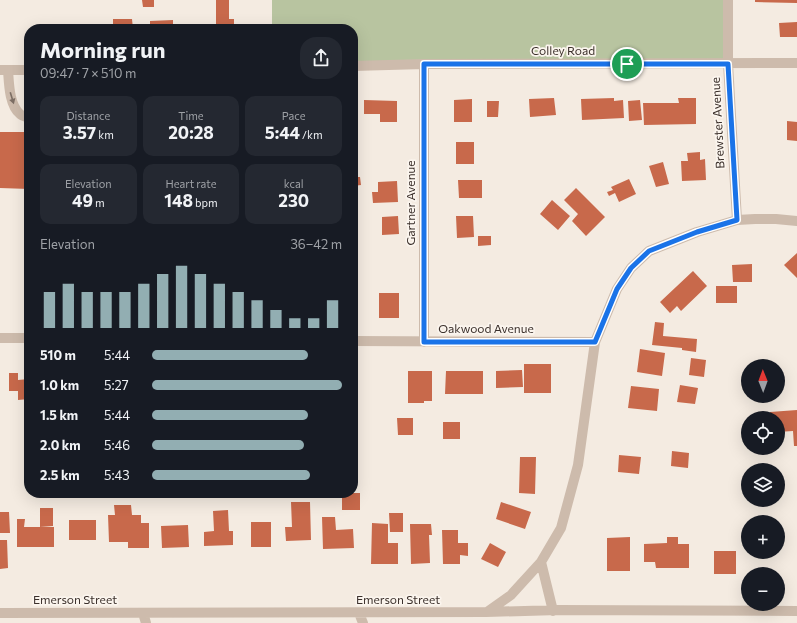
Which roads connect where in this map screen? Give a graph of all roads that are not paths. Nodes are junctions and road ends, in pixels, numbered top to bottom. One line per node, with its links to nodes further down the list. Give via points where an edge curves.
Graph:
1 (728, 0): 4 (street, Brewster Avenue)
2 (797, 63): 4 (street, Colley Road)
3 (424, 64): 4 (street, Colley Road); 5 (street, Colley Road); 14 (street, Gartner Avenue)
4 (728, 64): 9 (street, Brewster Avenue)
5 (358, 66)
6 (4, 70): 7 (street); 8 (street, one-way to 8, via 15,108)
7 (24, 70)
8 (24, 116)
9 (737, 220): 10 (street, via 776,219); 15 (street, via 649,251 631,268 617,289)
10 (797, 222)
11 (0, 338): 12 (street)
12 (24, 338)
13 (358, 341): 14 (street, Oakwood Avenue)
14 (424, 342): 15 (street, Oakwood Avenue)
15 (595, 342): 16 (street, via 578,466 561,528)
16 (541, 562): 17 (street); 19 (street, via 511,595)
17 (553, 611): 18 (street, Emerson Street); 19 (street, Emerson Street)
18 (797, 611)
19 (486, 612): 22 (street, Emerson Street)
20 (0, 613): 21 (street, Emerson Street)
21 (143, 613): 22 (street, Emerson Street); 23 (street)
22 (359, 613): 24 (street)
23 (146, 623)
24 (363, 623)

